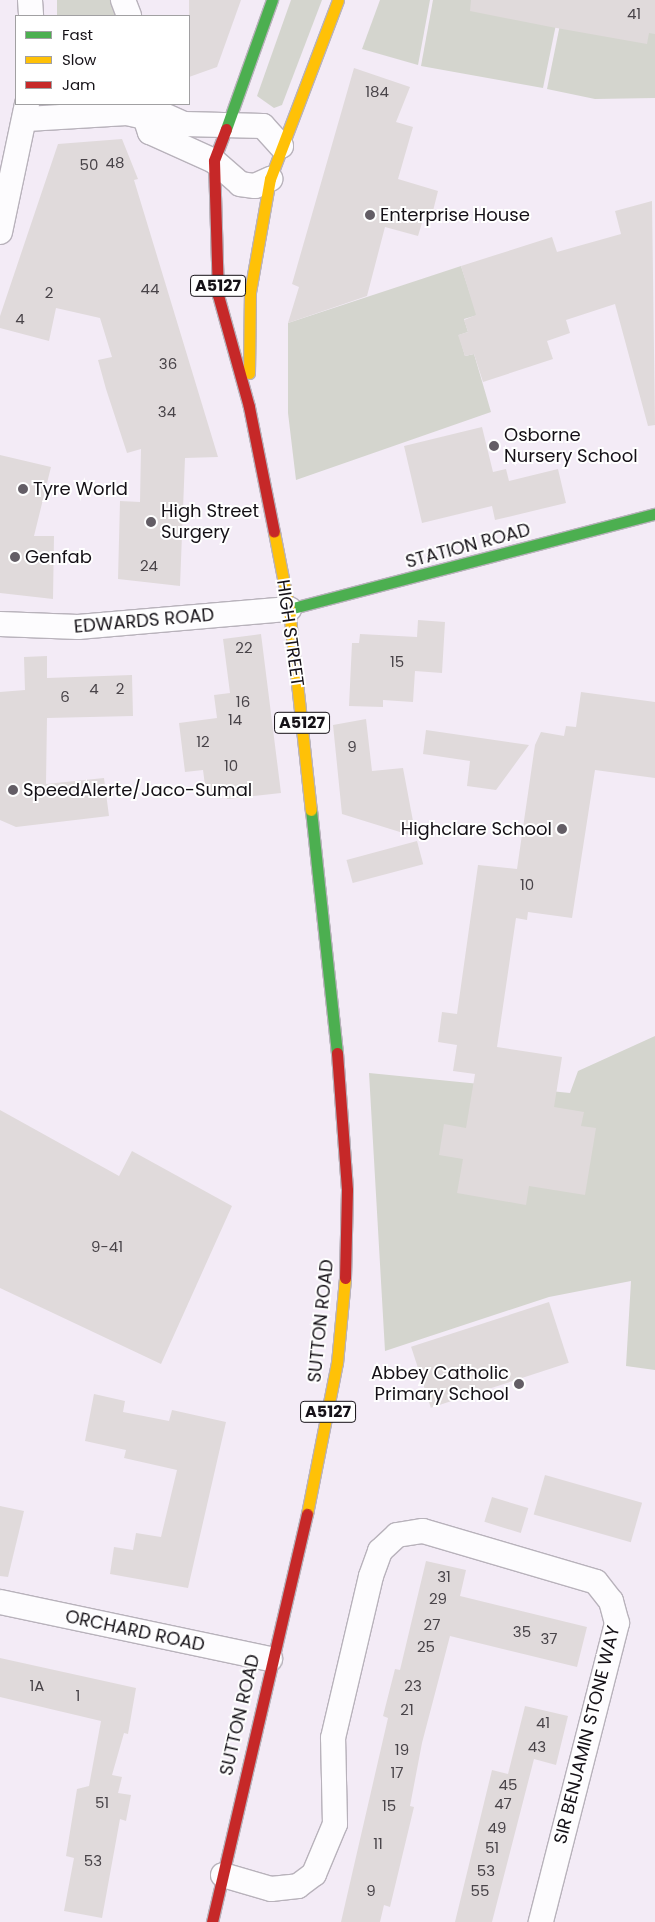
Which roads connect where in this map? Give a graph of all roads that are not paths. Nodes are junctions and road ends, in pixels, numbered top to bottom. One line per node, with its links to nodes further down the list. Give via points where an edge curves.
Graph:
1 (30, 0): 5 (street)
2 (123, 0): 6 (street)
3 (272, 0): 9 (main road, A5127)
4 (338, 0): 10 (main road, A5127)
5 (31, 15)
6 (129, 15)
7 (146, 110): 8 (street, via 127,113); 9 (street, via 184,124); 11 (street, via 150,132)
8 (27, 112): 13 (street)
9 (227, 125): 10 (street, via 263,126); 11 (main road, A5127)
10 (281, 146): 12 (main road, A5127)
11 (214, 161): 12 (street, via 240,184 255,186); 14 (main road, A5127, via 218,295)
12 (270, 179): 14 (main road, A5127, via 250,292)
13 (0, 232)
14 (249, 407): 16 (main road, HIGH STREET / A5127)
15 (655, 514): 16 (main road, STATION ROAD)
16 (289, 609): 17 (street, EDWARDS ROAD, via 78,627); 18 (main road, HIGH STREET / A5127)
17 (0, 624)
18 (321, 892): 20 (main road, SUTTON ROAD / A5127, via 344,1142 345,1275 338,1363 321,1452)
19 (0, 1602): 20 (street, ORCHARD ROAD)
20 (270, 1659): 21 (main road, SUTTON ROAD / A5127)
21 (222, 1875): 22 (main road, SUTTON ROAD / A5127); 23 (street, SIR BENJAMIN STONE WAY, via 271,1889 298,1886 314,1874 336,1824 333,1738 371,1576 380,1551 397,1535 424,1531 596,1582 611,1601 617,1622 610,1656)
22 (212, 1922)
23 (541, 1922)

